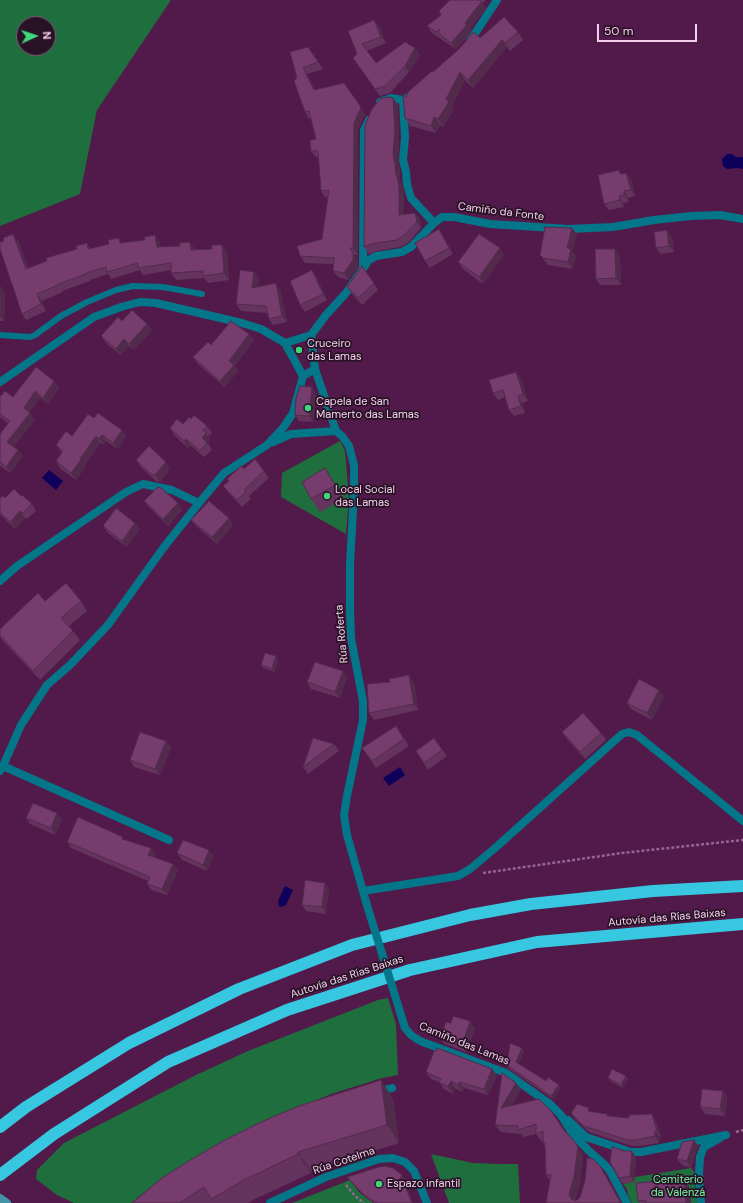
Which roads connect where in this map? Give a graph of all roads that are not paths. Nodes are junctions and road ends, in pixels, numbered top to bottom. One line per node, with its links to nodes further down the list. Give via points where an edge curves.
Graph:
1 (497, 0): 2 (street)
2 (465, 48)
3 (419, 89): 4 (street)
4 (403, 100): 6 (street, via 403,160 407,184 411,198); 7 (street, via 391,98 381,101 364,130)
5 (743, 219): 6 (street, Camiño da Fonte, via 720,214 654,220 613,227 569,229 490,224 454,217 442,217)
6 (434, 223): 7 (street, Camiño da Fonte, via 411,248 376,256)
7 (363, 266): 9 (street, Camiño da Fonte, via 346,293)
8 (202, 294): 10 (lane, via 163,287 133,286 87,302 30,337)
9 (311, 334): 11 (street); 12 (street, Rúa Roferta)
10 (0, 335)
11 (284, 343): 13 (street); 14 (street, via 261,329 242,323 156,303 140,302 121,306 94,317)
12 (315, 369): 13 (street); 15 (street, Rúa Roferta)
13 (303, 376): 16 (street, via 293,413)
14 (0, 382)
15 (336, 431): 16 (street, via 291,434); 23 (street, Rúa Roferta, via 349,446 354,465 350,565 351,638 363,701 363,720 344,815)
16 (267, 445): 17 (street, via 224,473)
17 (199, 503): 18 (street, via 172,490 143,484 120,496); 19 (street, via 108,624 70,665 47,685 21,725)
18 (0, 580)
19 (2, 769): 21 (street)
20 (743, 821): 23 (street, via 637,735 629,732 622,734 470,869 458,876)
21 (169, 840)
22 (743, 886): 29 (highway, via 653,891 531,904 470,915 352,945 239,989 129,1043 26,1107)
23 (363, 891): 24 (street, Rúa Roferta)
24 (366, 902): 28 (street, Camiño das Lamas, bridge, via 405,1028 411,1035 420,1041 506,1073 550,1104)
25 (743, 924): 30 (highway, Autovía das Rías Baixas, via 538,942 410,970 287,1010 168,1062 54,1134)
26 (392, 1088): 27 (street)
27 (369, 1093)
28 (561, 1115): 35 (street, Camiño das Lamas, via 588,1155 610,1171); 36 (street, via 586,1137 631,1152 726,1135 704,1147 700,1156)
29 (0, 1127)
30 (0, 1175)
31 (0, 1198): 32 (street)
32 (7, 1203)
33 (270, 1203): 34 (street, Rúa Cotelma, via 326,1177 379,1159 393,1158 405,1162 414,1171)
34 (427, 1203)
35 (627, 1203)
36 (701, 1203)

